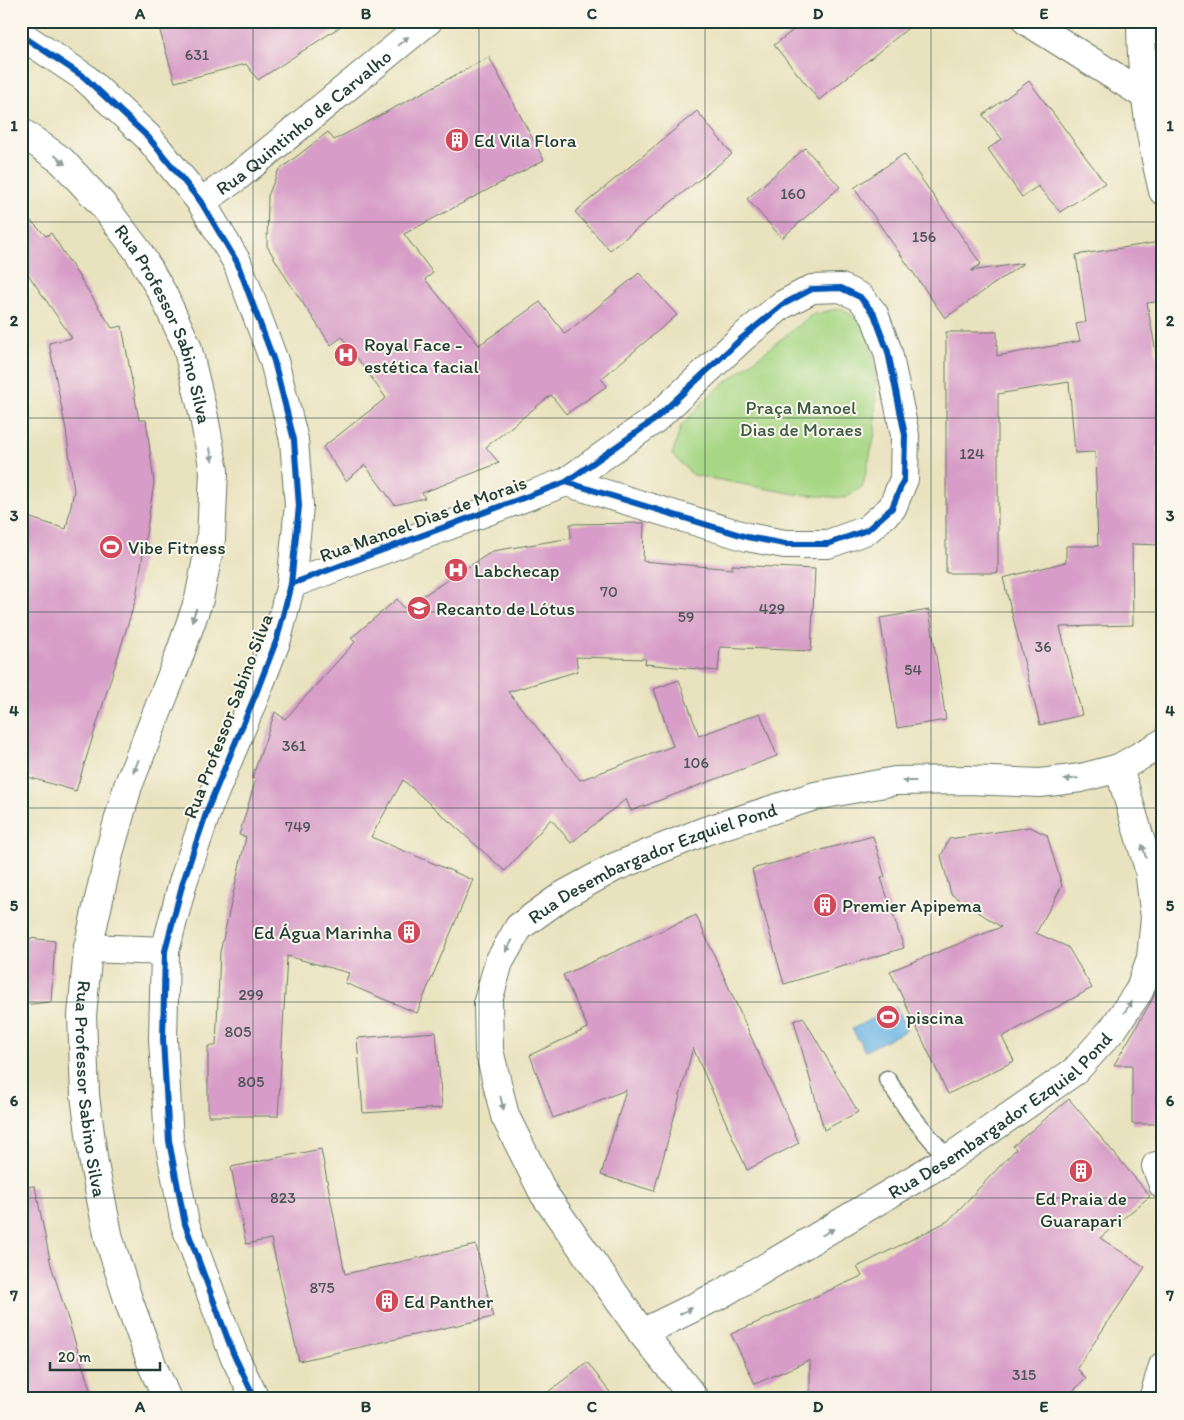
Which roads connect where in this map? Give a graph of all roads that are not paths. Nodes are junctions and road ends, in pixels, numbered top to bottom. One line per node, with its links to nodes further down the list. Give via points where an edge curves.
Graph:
1 (428, 21): 8 (street, Rua Quintinho de Carvalho, one-way to 1, via 238,177)
2 (1027, 21): 5 (street)
3 (1140, 21): 5 (street)
4 (21, 35): 8 (street, Rua Professor Sabino Silva, via 91,84 148,137)
5 (1146, 96): 7 (street)
6 (21, 132): 13 (street, Rua Professor Sabino Silva, one-way to 13, via 61,160 103,205 138,251 163,294 187,346 214,471 211,540 200,599 128,786)
7 (1163, 191)
8 (201, 202): 10 (street, Rua Professor Sabino Silva, via 238,262 274,362 294,440 299,506)
9 (566, 482): 9 (street, Rua Manoel Dias de Morais, via 748,537 786,544 828,544 867,530 892,508 904,479 905,435 888,352 874,314 860,297 841,288 812,289 782,304 654,420); 10 (street, Rua Manoel Dias de Morais)
10 (292, 584): 14 (street, Rua Professor Sabino Silva, via 277,639 208,808 183,882)
11 (1163, 744): 12 (street, Rua Desembargador Ezquiel Pond)
12 (1118, 768): 16 (street, Rua Desembargador Ezquiel Pond, one-way to 12, via 1075,1071 1113,1029 1139,990 1151,958 1155,918 1149,870); 17 (street, Rua Desembargador Ezquiel Pond, one-way to 17, via 1080,778 1040,783 895,781 814,796 705,831 615,867 562,896 520,927 499,962 488,1002 489,1050 505,1116 544,1194)
13 (88, 948): 14 (street); 19 (street, Rua Professor Sabino Silva, via 82,1016 94,1164 109,1239 152,1366)
14 (165, 951): 20 (street, Rua Professor Sabino Silva, via 163,1039 170,1150 185,1224 233,1353)
15 (887, 1079): 16 (lane)
16 (948, 1160): 17 (street, Rua Desembargador Ezquiel Pond, one-way to 16, via 721,1294)
17 (642, 1333): 21 (street, Rua Desembargador Ezquiel Pond)
18 (1163, 1366): 22 (street)
19 (167, 1399)
20 (255, 1399)
21 (695, 1399)
22 (1153, 1399)

